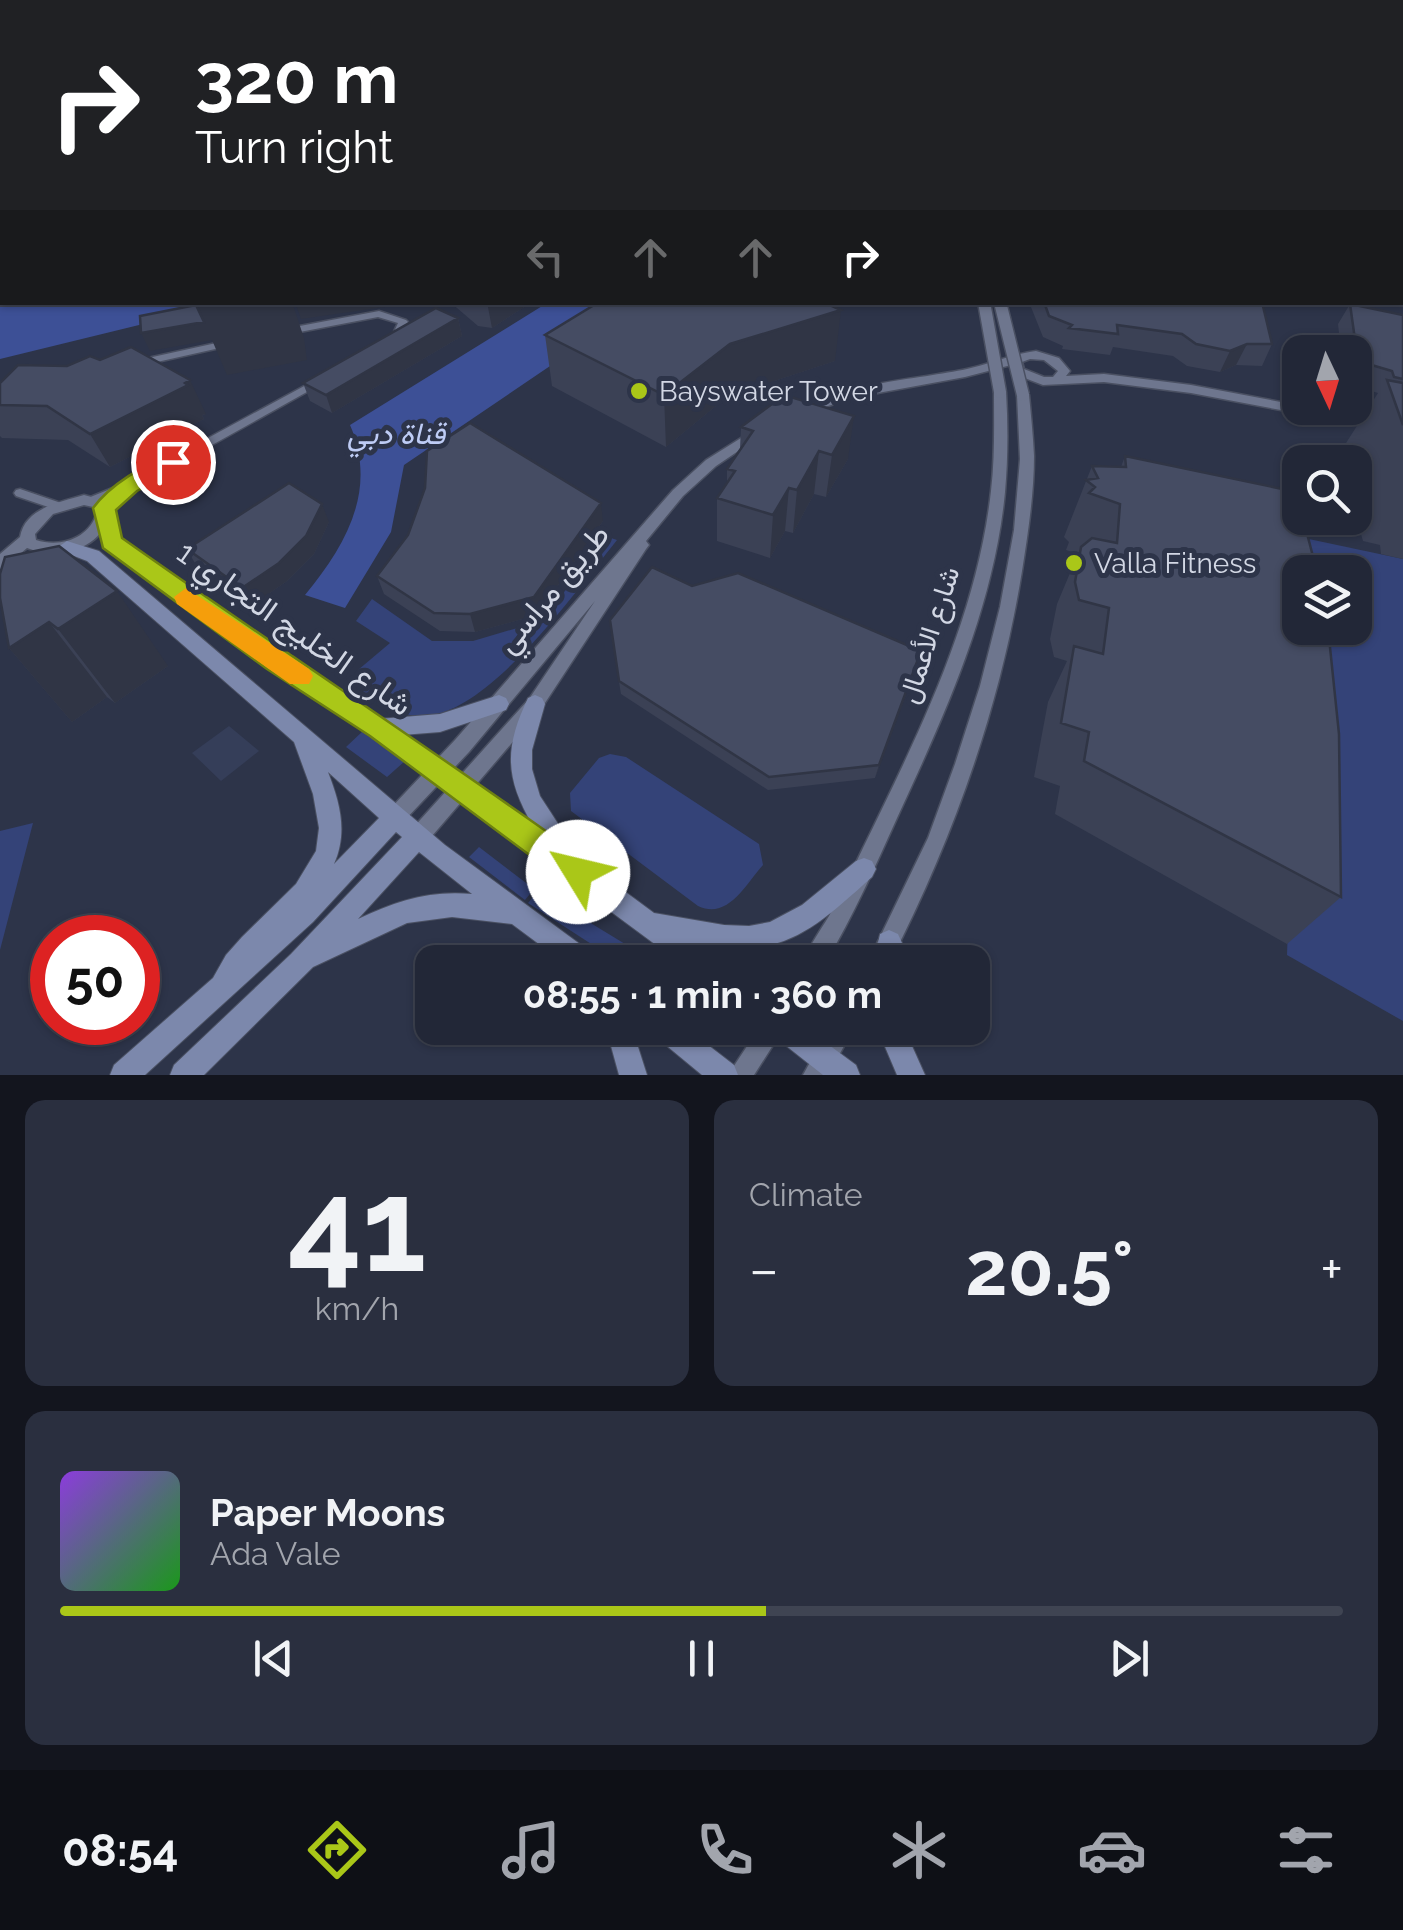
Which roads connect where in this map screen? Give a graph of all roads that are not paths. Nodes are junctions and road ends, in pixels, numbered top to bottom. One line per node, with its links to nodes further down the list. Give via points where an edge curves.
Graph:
1 (985, 305): 32 (street, شارع الأعمال, bridge, via 1000,392 1001,459 981,580 924,745)
2 (1001, 305): 39 (street, bridge, via 1023,395 1027,461 1005,616 942,830)
3 (275, 334): 5 (street, via 379,314 400,319 402,332)
4 (248, 339): 7 (street)
5 (378, 348)
6 (1019, 358): 8 (street, via 1038,354); 9 (street); 11 (street, via 1016,368)
7 (148, 361)
8 (1057, 361): 12 (street, via 1064,371); 13 (street)
9 (977, 370): 11 (street); 14 (street, via 881,385)
10 (330, 374): 19 (street, via 129,486)
11 (1027, 378): 12 (street)
12 (1058, 379): 13 (street)
13 (1120, 379): 16 (street)
14 (786, 417)
15 (770, 425): 20 (street, via 711,463)
16 (1403, 429)
17 (20, 493): 18 (street)
18 (37, 508): 19 (street); 21 (street, via 29,526)
19 (100, 510): 22 (street, via 86,539); 26 (main road, شارع الخليج التجاري 1, via 117,548)
20 (649, 528): 24 (street, طريق مراسي); 25 (street, طريق مراسي)
21 (34, 544): 22 (street); 23 (street)
22 (67, 546): 27 (main road, via 93,556)
23 (0, 564)
24 (498, 704): 26 (main road, via 440,723); 28 (street, طريق مراسي)
25 (535, 704): 29 (street, طريق مراسي); 33 (main road, via 520,744 519,774 527,797)
26 (380, 727): 28 (main road, شارع الخليج التجاري 1)
27 (303, 738): 30 (main road); 41 (main road, via 328,806 328,850 297,900 234,960)
28 (438, 771): 29 (main road, شارع الخليج التجاري 1); 30 (street, طريق مراسي)
29 (463, 789): 31 (street, طريق مراسي); 33 (main road, شارع الخليج التجاري 1)
30 (396, 816): 31 (main road); 41 (main road, طريق مراسي)
31 (419, 836): 34 (main road); 40 (main road, طريق مراسي)
32 (864, 869): 35 (main road, via 807,919 762,939 728,941); 38 (street, شارع الأعمال)
33 (578, 872): 35 (main road, شارع الخليج التجاري 1)
34 (522, 916): 36 (main road); 40 (main road, via 455,902 410,907)
35 (649, 924): 37 (main road, شارع الخليج التجاري 1)
36 (560, 945)
37 (677, 945)
38 (823, 945)
39 (890, 945)
40 (300, 962): 50 (main road, طريق مراسي)
41 (220, 992): 49 (main road, طريق مراسي)
42 (624, 1045): 51 (main road)
43 (686, 1045): 52 (main road)
44 (760, 1045): 53 (street)
45 (802, 1045): 48 (main road)
46 (836, 1045): 48 (street)
47 (898, 1045): 54 (main road)
48 (828, 1069)
49 (124, 1075)
50 (184, 1075)
51 (632, 1075)
52 (724, 1075)
53 (740, 1075)
54 (911, 1075)

